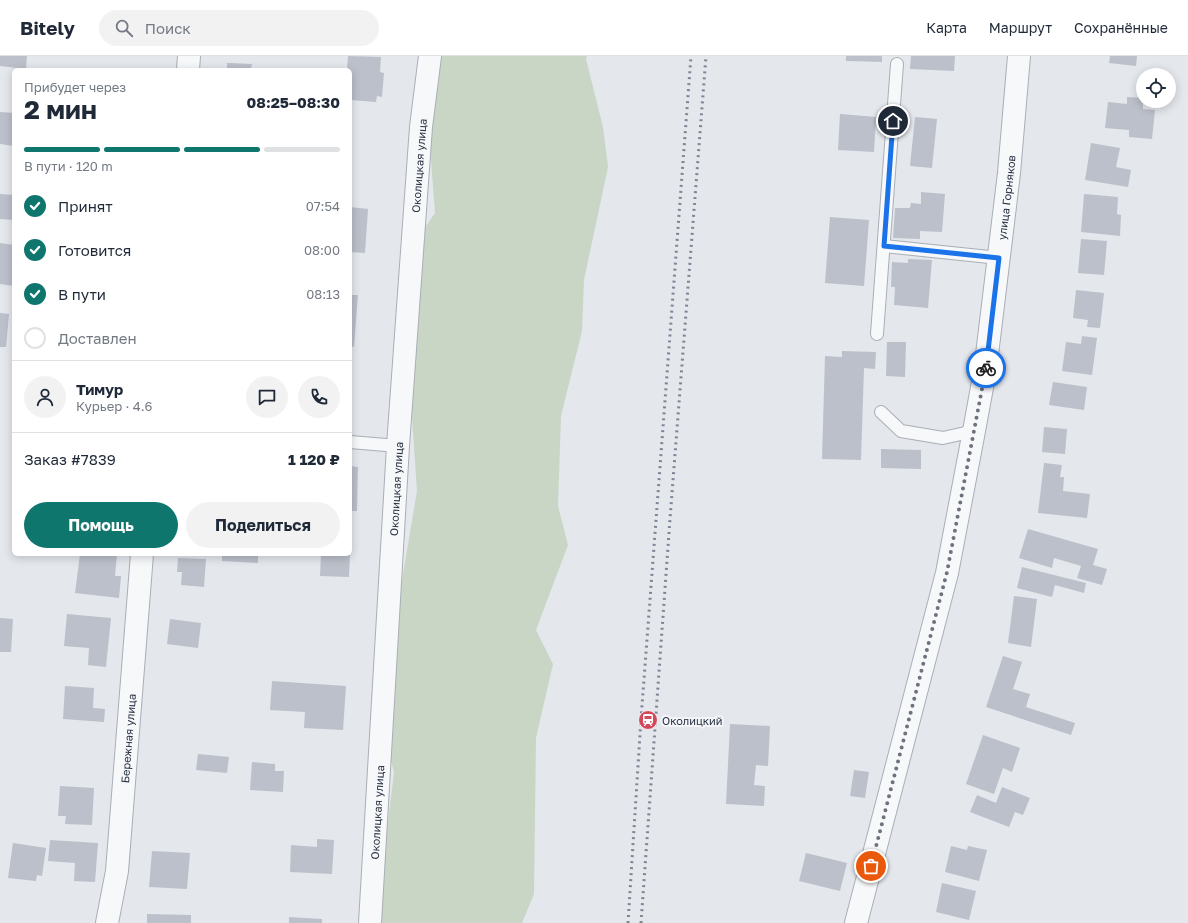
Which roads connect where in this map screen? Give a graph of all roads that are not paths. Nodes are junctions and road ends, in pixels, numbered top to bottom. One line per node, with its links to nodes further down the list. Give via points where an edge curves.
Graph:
1 (189, 56): 5 (street)
2 (430, 56): 12 (street, Околицкая улица, via 421,127)
3 (1019, 56): 7 (street, улица Горняков)
4 (897, 64): 6 (lane)
5 (188, 68)
6 (884, 246): 7 (lane); 8 (lane)
7 (999, 258): 10 (street, улица Горняков, via 985,371)
8 (877, 334)
9 (881, 412): 10 (lane, via 901,431 943,438)
10 (974, 431): 16 (street, улица Горняков, via 947,572)
11 (352, 442): 12 (lane)
12 (398, 446): 15 (street, Околицкая улица)
13 (142, 556): 14 (street, Бережная улица, via 117,871)
14 (103, 923)
15 (370, 923)
16 (856, 923)

